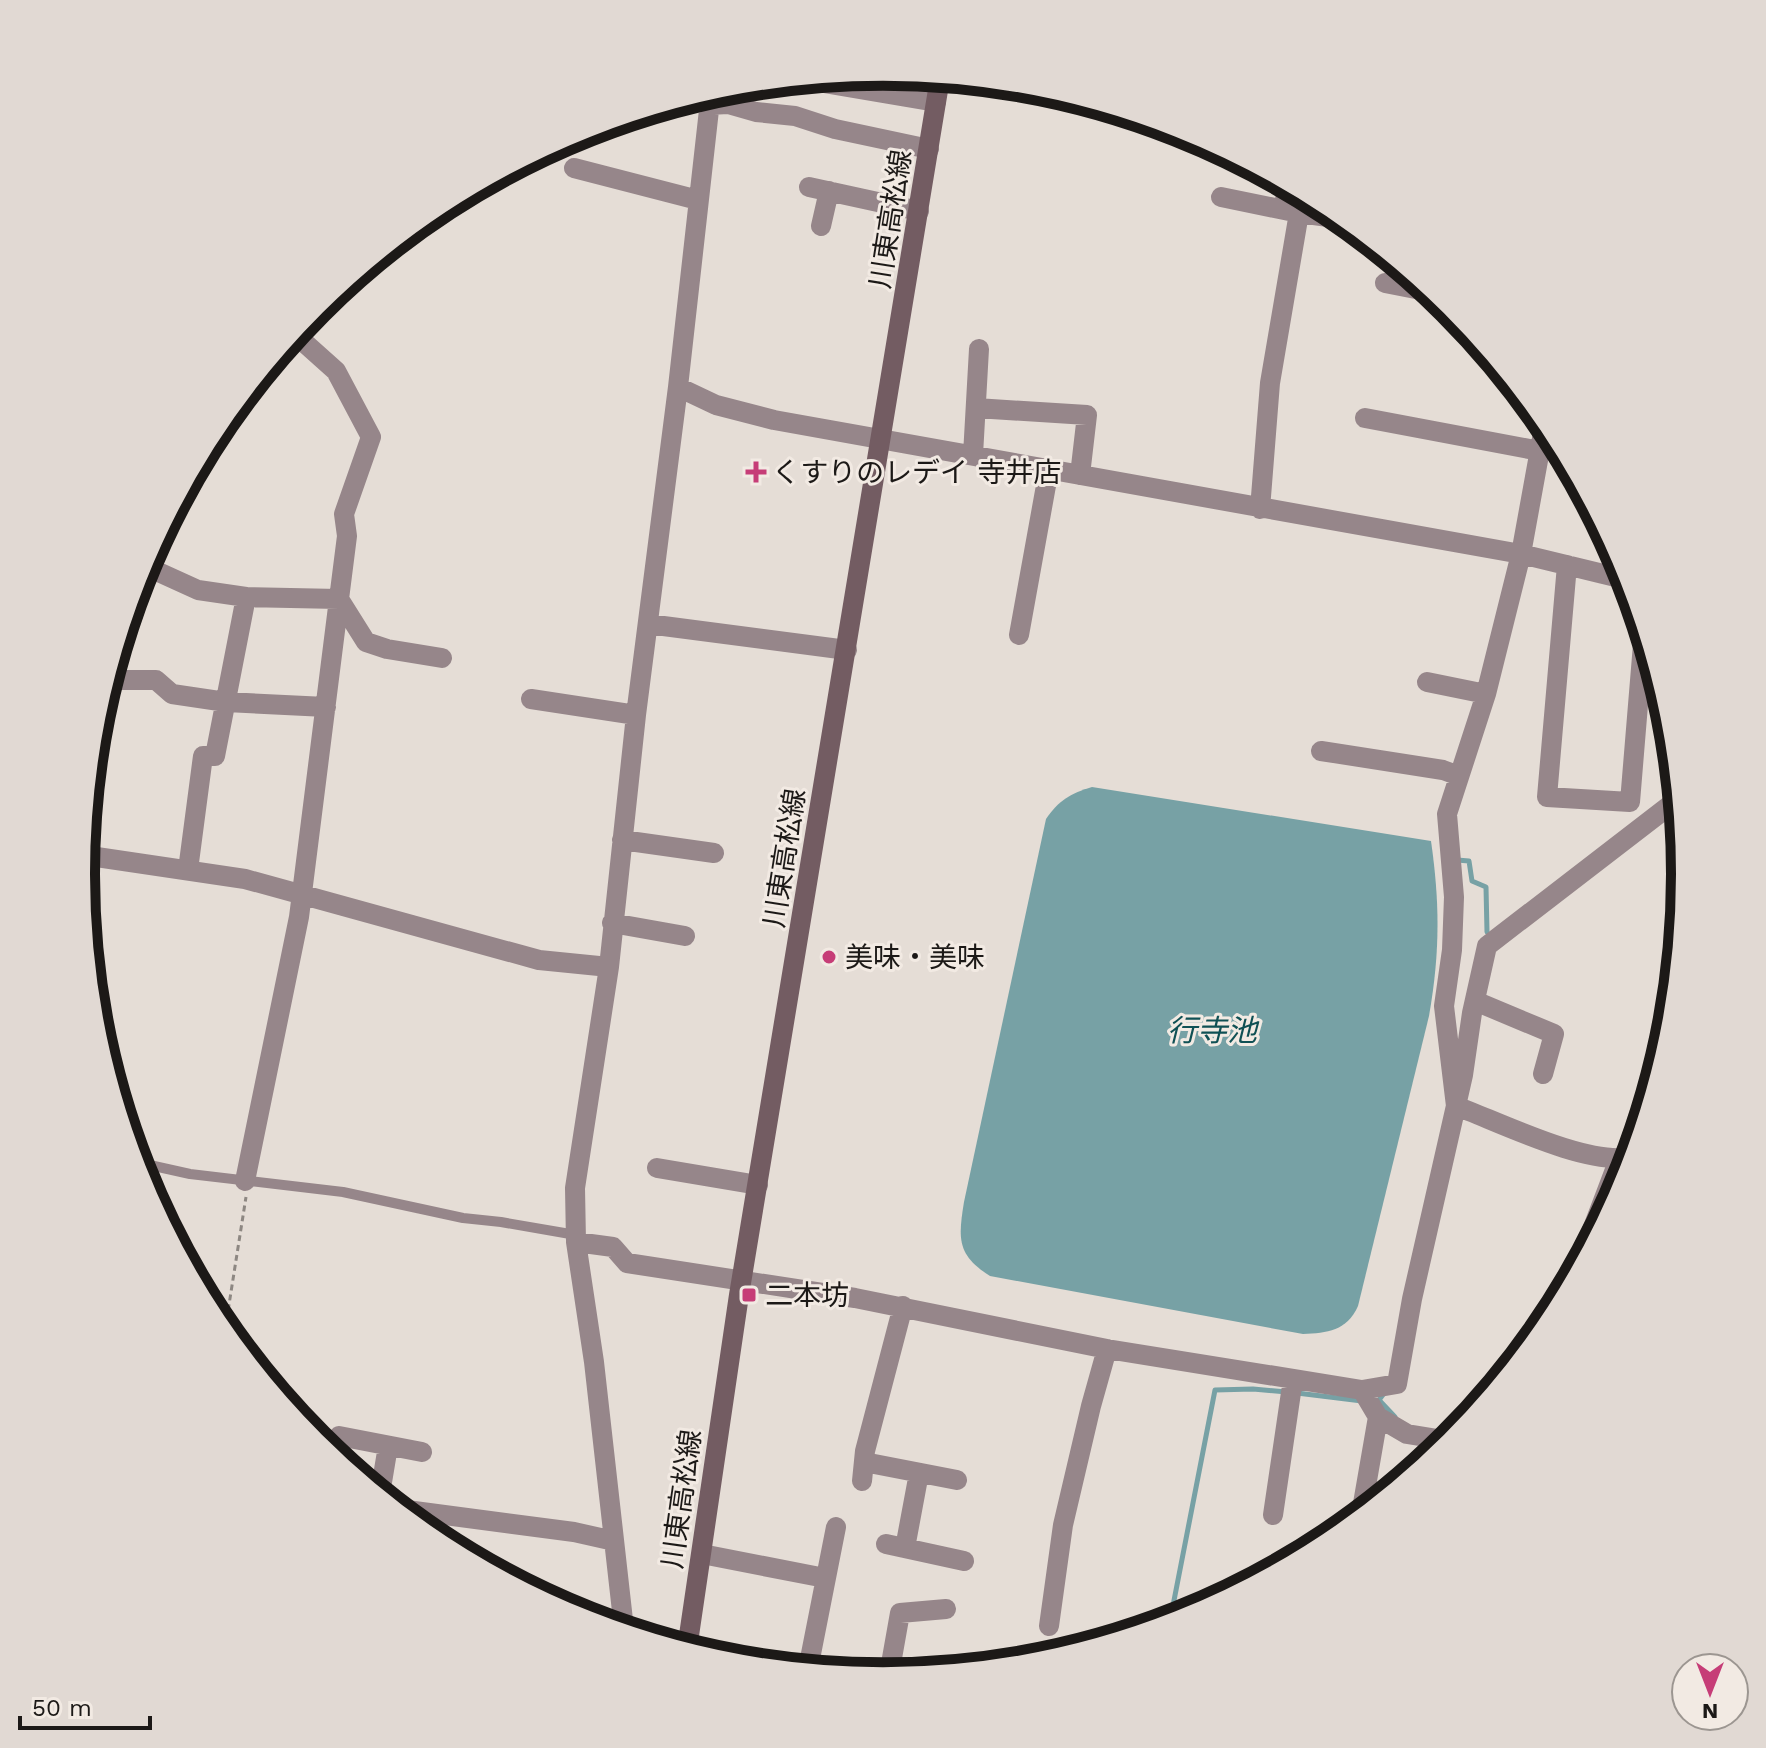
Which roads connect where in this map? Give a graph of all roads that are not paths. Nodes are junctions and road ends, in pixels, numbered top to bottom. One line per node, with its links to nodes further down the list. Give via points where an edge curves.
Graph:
1 (849, 87): 3 (street)
2 (938, 88): 3 (main road, 川東高松線)
3 (936, 102): 6 (main road, 川東高松線)
4 (722, 103): 6 (street)
5 (703, 107): 9 (street)
6 (929, 149): 11 (main road, 川東高松線)
7 (574, 168): 9 (street)
8 (1221, 197): 12 (street)
9 (698, 200): 19 (street)
10 (1289, 200): 12 (street)
11 (919, 211): 14 (street, via 819,189); 22 (main road, 川東高松線)
12 (1291, 211): 13 (street); 28 (street)
13 (1314, 214)
14 (821, 226)
15 (1385, 283): 16 (street)
16 (1409, 288)
17 (303, 341): 34 (street, via 336,371 371,437 344,514 347,536)
18 (979, 349): 20 (street)
19 (678, 387): 22 (street, via 716,405 774,420); 35 (street)
20 (976, 408): 25 (street); 27 (street, via 1087,415)
21 (1365, 418): 24 (street)
22 (882, 438): 25 (street); 37 (main road, 川東高松線)
23 (1542, 442): 24 (street)
24 (1540, 451): 29 (street)
25 (973, 455): 26 (street)
26 (1049, 469): 27 (street); 36 (street)
27 (1080, 475): 28 (street)
28 (1260, 509): 29 (street)
29 (1521, 554): 30 (street); 42 (street)
30 (1567, 565): 32 (street); 39 (street, via 1547,797 1630,802)
31 (156, 571): 33 (street, via 198,590)
32 (1613, 576)
33 (246, 597): 34 (street); 44 (street)
34 (339, 599): 38 (street, via 366,642); 45 (street)
35 (648, 624): 37 (street); 46 (street)
36 (1019, 635)
37 (847, 650): 65 (main road, 川東高松線)
38 (442, 658)
39 (1642, 662)
40 (120, 680): 44 (street, via 156,680 172,694)
41 (1427, 682): 42 (street)
42 (1486, 694): 48 (street)
43 (531, 699): 46 (street)
44 (226, 702): 45 (street); 53 (street, via 215,756 203,756)
45 (326, 707): 54 (street)
46 (636, 715): 50 (street)
47 (1321, 751): 48 (street)
48 (1459, 776): 60 (street, via 1447,814 1454,897 1444,1006)
49 (1668, 807): 58 (street, via 1487,946)
50 (622, 840): 51 (street); 55 (street)
51 (714, 853)
52 (96, 857): 53 (street)
53 (188, 870): 54 (street)
54 (301, 893): 57 (street, via 539,960); 64 (street)
55 (612, 923): 56 (street); 57 (street)
56 (685, 936)
57 (609, 967): 66 (street, via 575,1188)
58 (1475, 1001): 59 (street, via 1554,1034); 60 (street)
59 (1543, 1074)
60 (1456, 1106): 61 (street, via 1581,1152); 71 (street, via 1397,1384)
61 (1618, 1157)
62 (151, 1165): 64 (lane)
63 (657, 1168): 65 (street)
64 (245, 1181): 66 (lane, via 343,1192)
65 (758, 1185): 67 (main road, 川東高松線)
66 (576, 1238): 67 (street, via 613,1247 627,1263); 83 (street)
67 (741, 1282): 68 (street); 84 (main road, 川東高松線)
68 (903, 1306): 69 (street); 76 (street, via 863,1471)
69 (1107, 1349): 70 (street); 89 (street, via 1063,1525)
70 (1292, 1387): 71 (street); 81 (street)
71 (1369, 1402): 73 (street, via 1407,1434); 79 (street)
72 (339, 1436): 74 (street)
73 (1432, 1438)
74 (388, 1446): 75 (street); 78 (street)
75 (422, 1452)
76 (919, 1473): 77 (street); 85 (street, via 895,1546)
77 (957, 1480)
78 (382, 1482)
79 (1362, 1500)
80 (421, 1512): 83 (street)
81 (1273, 1515)
82 (836, 1527): 86 (street)
83 (614, 1541): 88 (street)
84 (702, 1554): 86 (street); 90 (main road, 川東高松線)
85 (964, 1561)
86 (825, 1578): 91 (street)
87 (946, 1609): 92 (street, via 900,1613)
88 (623, 1617)
89 (1049, 1626)
90 (689, 1637)
91 (810, 1658)
92 (891, 1662)

